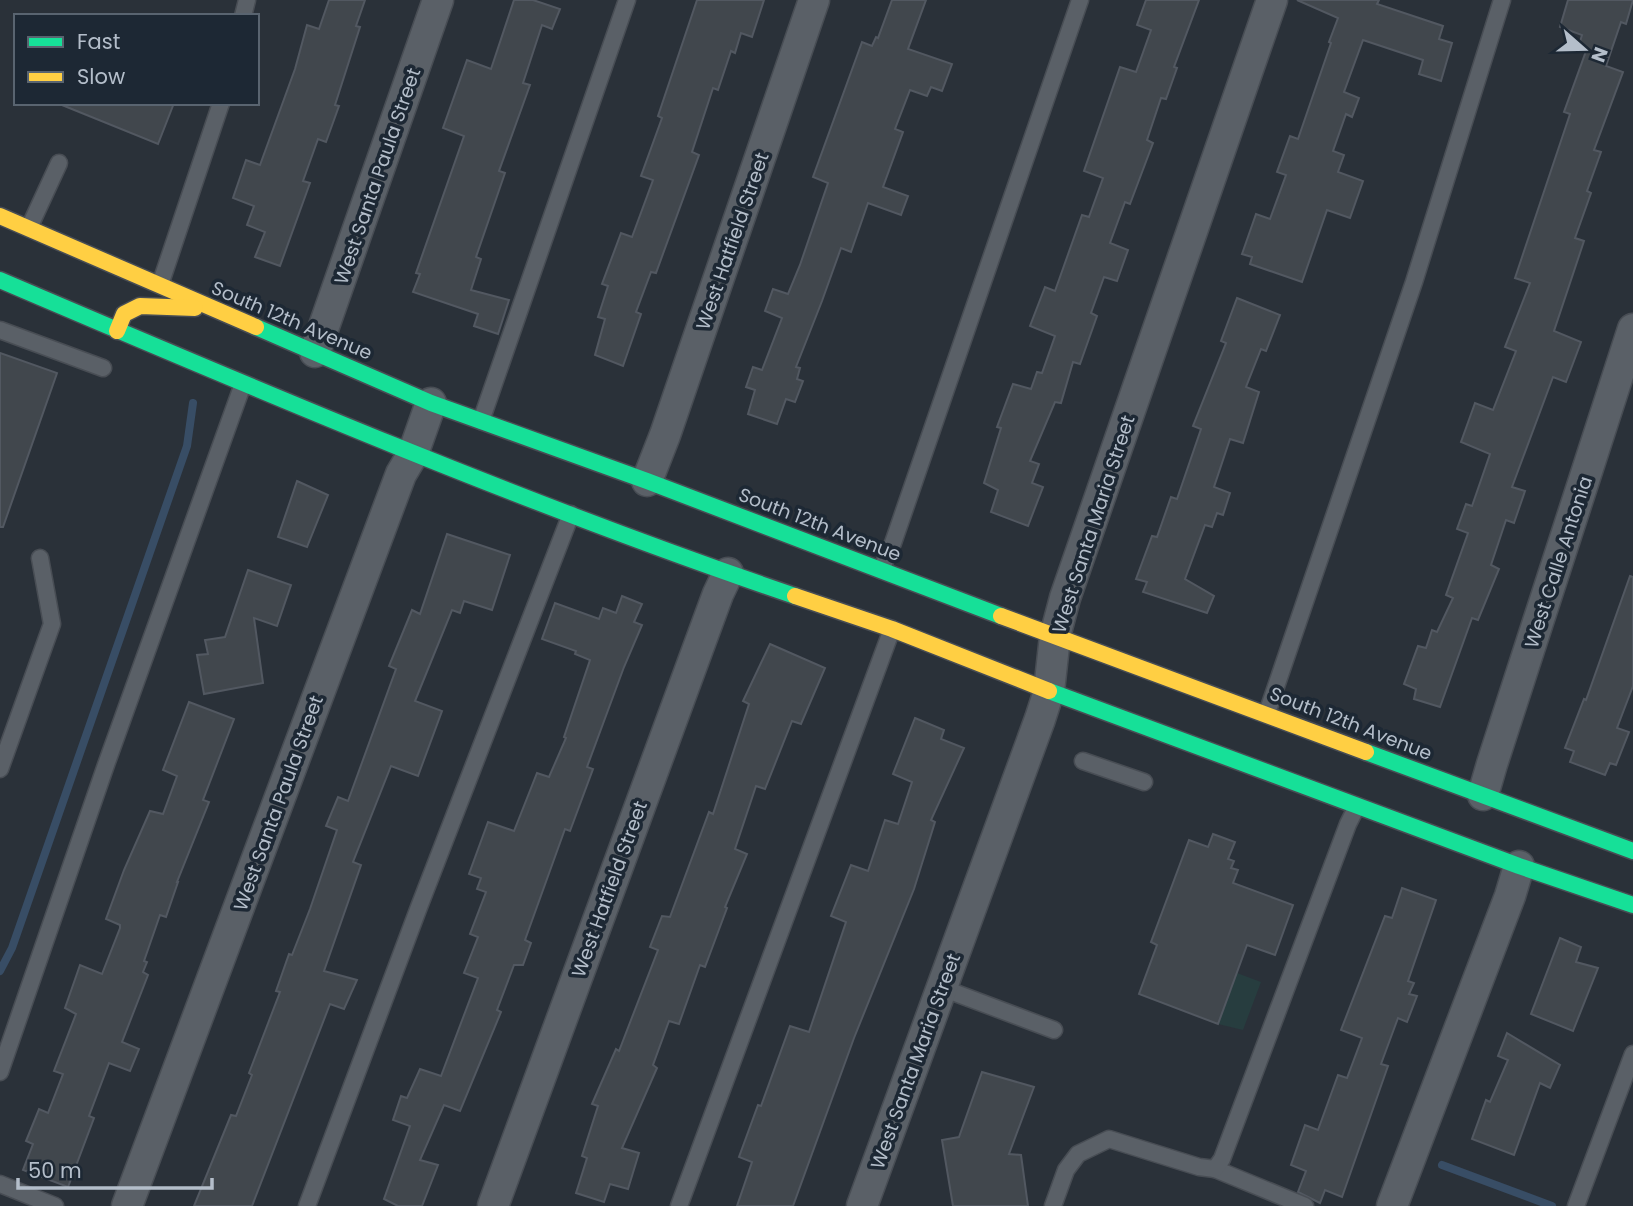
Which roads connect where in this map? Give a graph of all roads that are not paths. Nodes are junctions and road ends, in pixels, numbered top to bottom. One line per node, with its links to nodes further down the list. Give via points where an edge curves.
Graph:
1 (438, 0): 17 (street, West Santa Paula Street)
2 (627, 0): 21 (lane)
3 (814, 0): 23 (street, West Hatfield Street)
4 (1080, 0): 26 (lane)
5 (1272, 0): 29 (street, West Santa Maria Street)
6 (1502, 0): 31 (lane, via 1414,282)
7 (219, 105): 12 (lane)
8 (59, 163): 10 (lane)
9 (0, 216): 10 (main road, South 12th Avenue)
10 (29, 228): 12 (main road, South 12th Avenue)
11 (0, 280): 16 (main road)
12 (160, 285): 13 (main road, South 12th Avenue)
13 (211, 308): 16 (main road, via 140,306 124,314); 17 (main road, South 12th Avenue)
14 (1633, 329): 35 (street, West Calle Antonia)
15 (0, 330): 18 (lane)
16 (115, 337): 19 (main road)
17 (316, 352): 20 (main road, South 12th Avenue)
18 (103, 368)
19 (243, 384): 22 (main road); 43 (lane)
20 (431, 403): 21 (main road, South 12th Avenue); 22 (street, West Santa Paula Street)
21 (481, 421): 23 (main road, South 12th Avenue)
22 (413, 454): 24 (main road); 47 (street, West Santa Paula Street, via 398,481)
23 (647, 481): 26 (main road, South 12th Avenue)
24 (571, 514): 27 (main road); 48 (lane)
25 (40, 558): 33 (lane, via 52,625)
26 (881, 570): 29 (main road, South 12th Avenue)
27 (728, 573): 28 (main road); 49 (street, West Hatfield Street)
28 (892, 629): 30 (main road); 50 (lane)
29 (1055, 636): 30 (street, West Santa Maria Street); 31 (main road, South 12th Avenue)
30 (1049, 691): 36 (main road); 40 (street, West Santa Maria Street)
31 (1267, 713): 35 (main road, South 12th Avenue)
32 (1083, 761): 34 (lane)
33 (0, 769)
34 (1144, 782)
35 (1483, 795): 37 (main road, South 12th Avenue)
36 (1357, 806): 38 (main road); 44 (lane)
37 (1633, 851)
38 (1519, 866): 39 (main road); 54 (street)
39 (1633, 905)
40 (942, 988): 41 (lane); 51 (street, West Santa Maria Street)
41 (1055, 1030)
42 (1633, 1054): 55 (lane)
43 (0, 1073)
44 (1215, 1169): 52 (lane, via 1109,1139 1078,1154 1066,1170); 53 (lane)
45 (0, 1184): 46 (lane)
46 (55, 1206)
47 (127, 1206)
48 (307, 1206)
49 (493, 1206)
50 (679, 1206)
51 (862, 1206)
52 (1052, 1206)
53 (1305, 1206)
54 (1392, 1206)
55 (1576, 1206)

